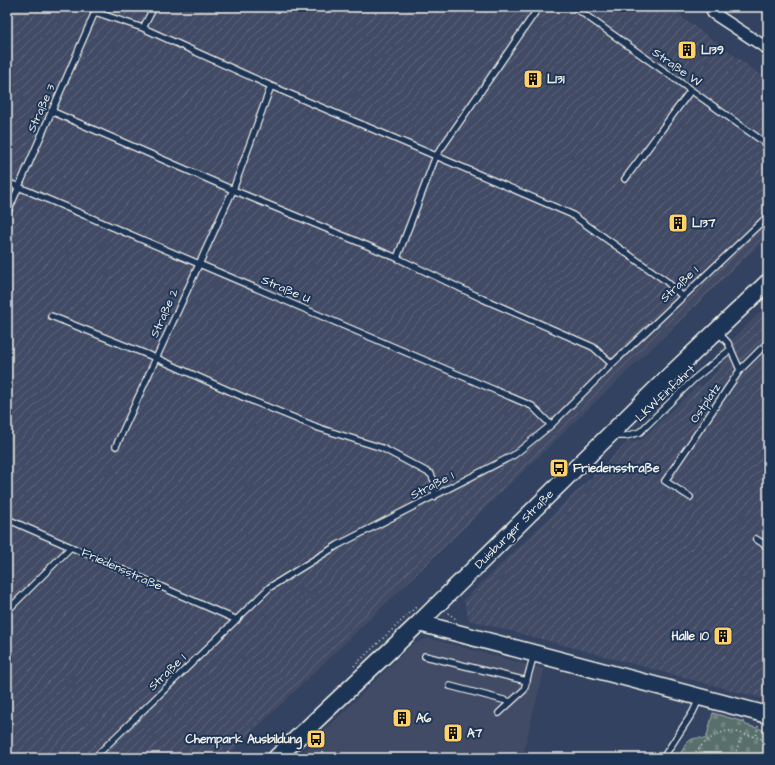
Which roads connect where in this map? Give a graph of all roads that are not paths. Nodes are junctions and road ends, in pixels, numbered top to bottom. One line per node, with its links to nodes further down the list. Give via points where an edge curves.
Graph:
1 (154, 7): 5 (lane)
2 (539, 7): 11 (lane)
3 (574, 7): 8 (lane, Straße W)
4 (708, 9): 6 (street)
5 (143, 28): 7 (lane); 9 (lane, Straße 3, via 95,12)
6 (768, 49)
7 (271, 86): 11 (lane); 15 (lane, Straße 2)
8 (691, 90): 10 (lane, Straße W); 12 (lane)
9 (51, 111): 14 (lane, Straße 3); 15 (lane)
10 (768, 145)
11 (436, 156): 18 (lane); 21 (lane, via 571,214 666,281)
12 (625, 179)
13 (7, 182): 14 (lane, Straße U)
14 (19, 187): 16 (lane, Straße 3); 19 (lane, Straße U)
15 (233, 190): 18 (lane); 19 (lane, Straße 2)
16 (7, 214)
17 (768, 216): 21 (lane, Straße 1)
18 (397, 258): 27 (lane, via 593,347)
19 (199, 263): 26 (lane, Straße 2); 29 (lane, Straße U, via 532,406)
20 (768, 282): 23 (main road, Duisburger Straße)
21 (682, 296): 27 (lane, Straße 1)
22 (51, 316): 26 (lane)
23 (717, 331): 25 (lane, via 728,343); 30 (main road, Duisburger Straße)
24 (768, 342): 28 (lane, Ostplatz)
25 (730, 350): 28 (lane); 30 (lane, LKW-Einfahrt, via 694,380 640,432 626,436)
26 (156, 358): 31 (lane, Straße 2); 32 (lane, via 243,398 319,428 382,448 430,474 435,483)
27 (612, 364): 29 (lane, Straße 1)
28 (740, 370): 33 (lane, Ostplatz, via 665,480)
29 (551, 425): 32 (lane, Straße 1, via 514,454)
30 (608, 436): 40 (main road, Duisburger Straße)
31 (116, 446)
32 (434, 497): 39 (lane, Straße 1, via 338,545 270,587)
33 (690, 497)
34 (7, 519): 36 (lane, Friedensstraße)
35 (756, 539): 37 (lane)
36 (71, 547): 38 (lane); 39 (lane, Friedensstraße)
37 (768, 547)
38 (7, 611)
39 (237, 620): 49 (lane, Straße 1)
40 (419, 623): 41 (main road); 50 (main road, Duisburger Straße)
41 (534, 654): 43 (lane); 45 (main road)
42 (426, 656): 43 (lane)
43 (527, 681): 46 (lane, via 524,690)
44 (450, 686): 46 (lane)
45 (699, 697): 48 (main road); 51 (lane)
46 (511, 702): 47 (lane)
47 (499, 713)
48 (764, 719)
49 (94, 758)
50 (276, 758)
51 (663, 758)

